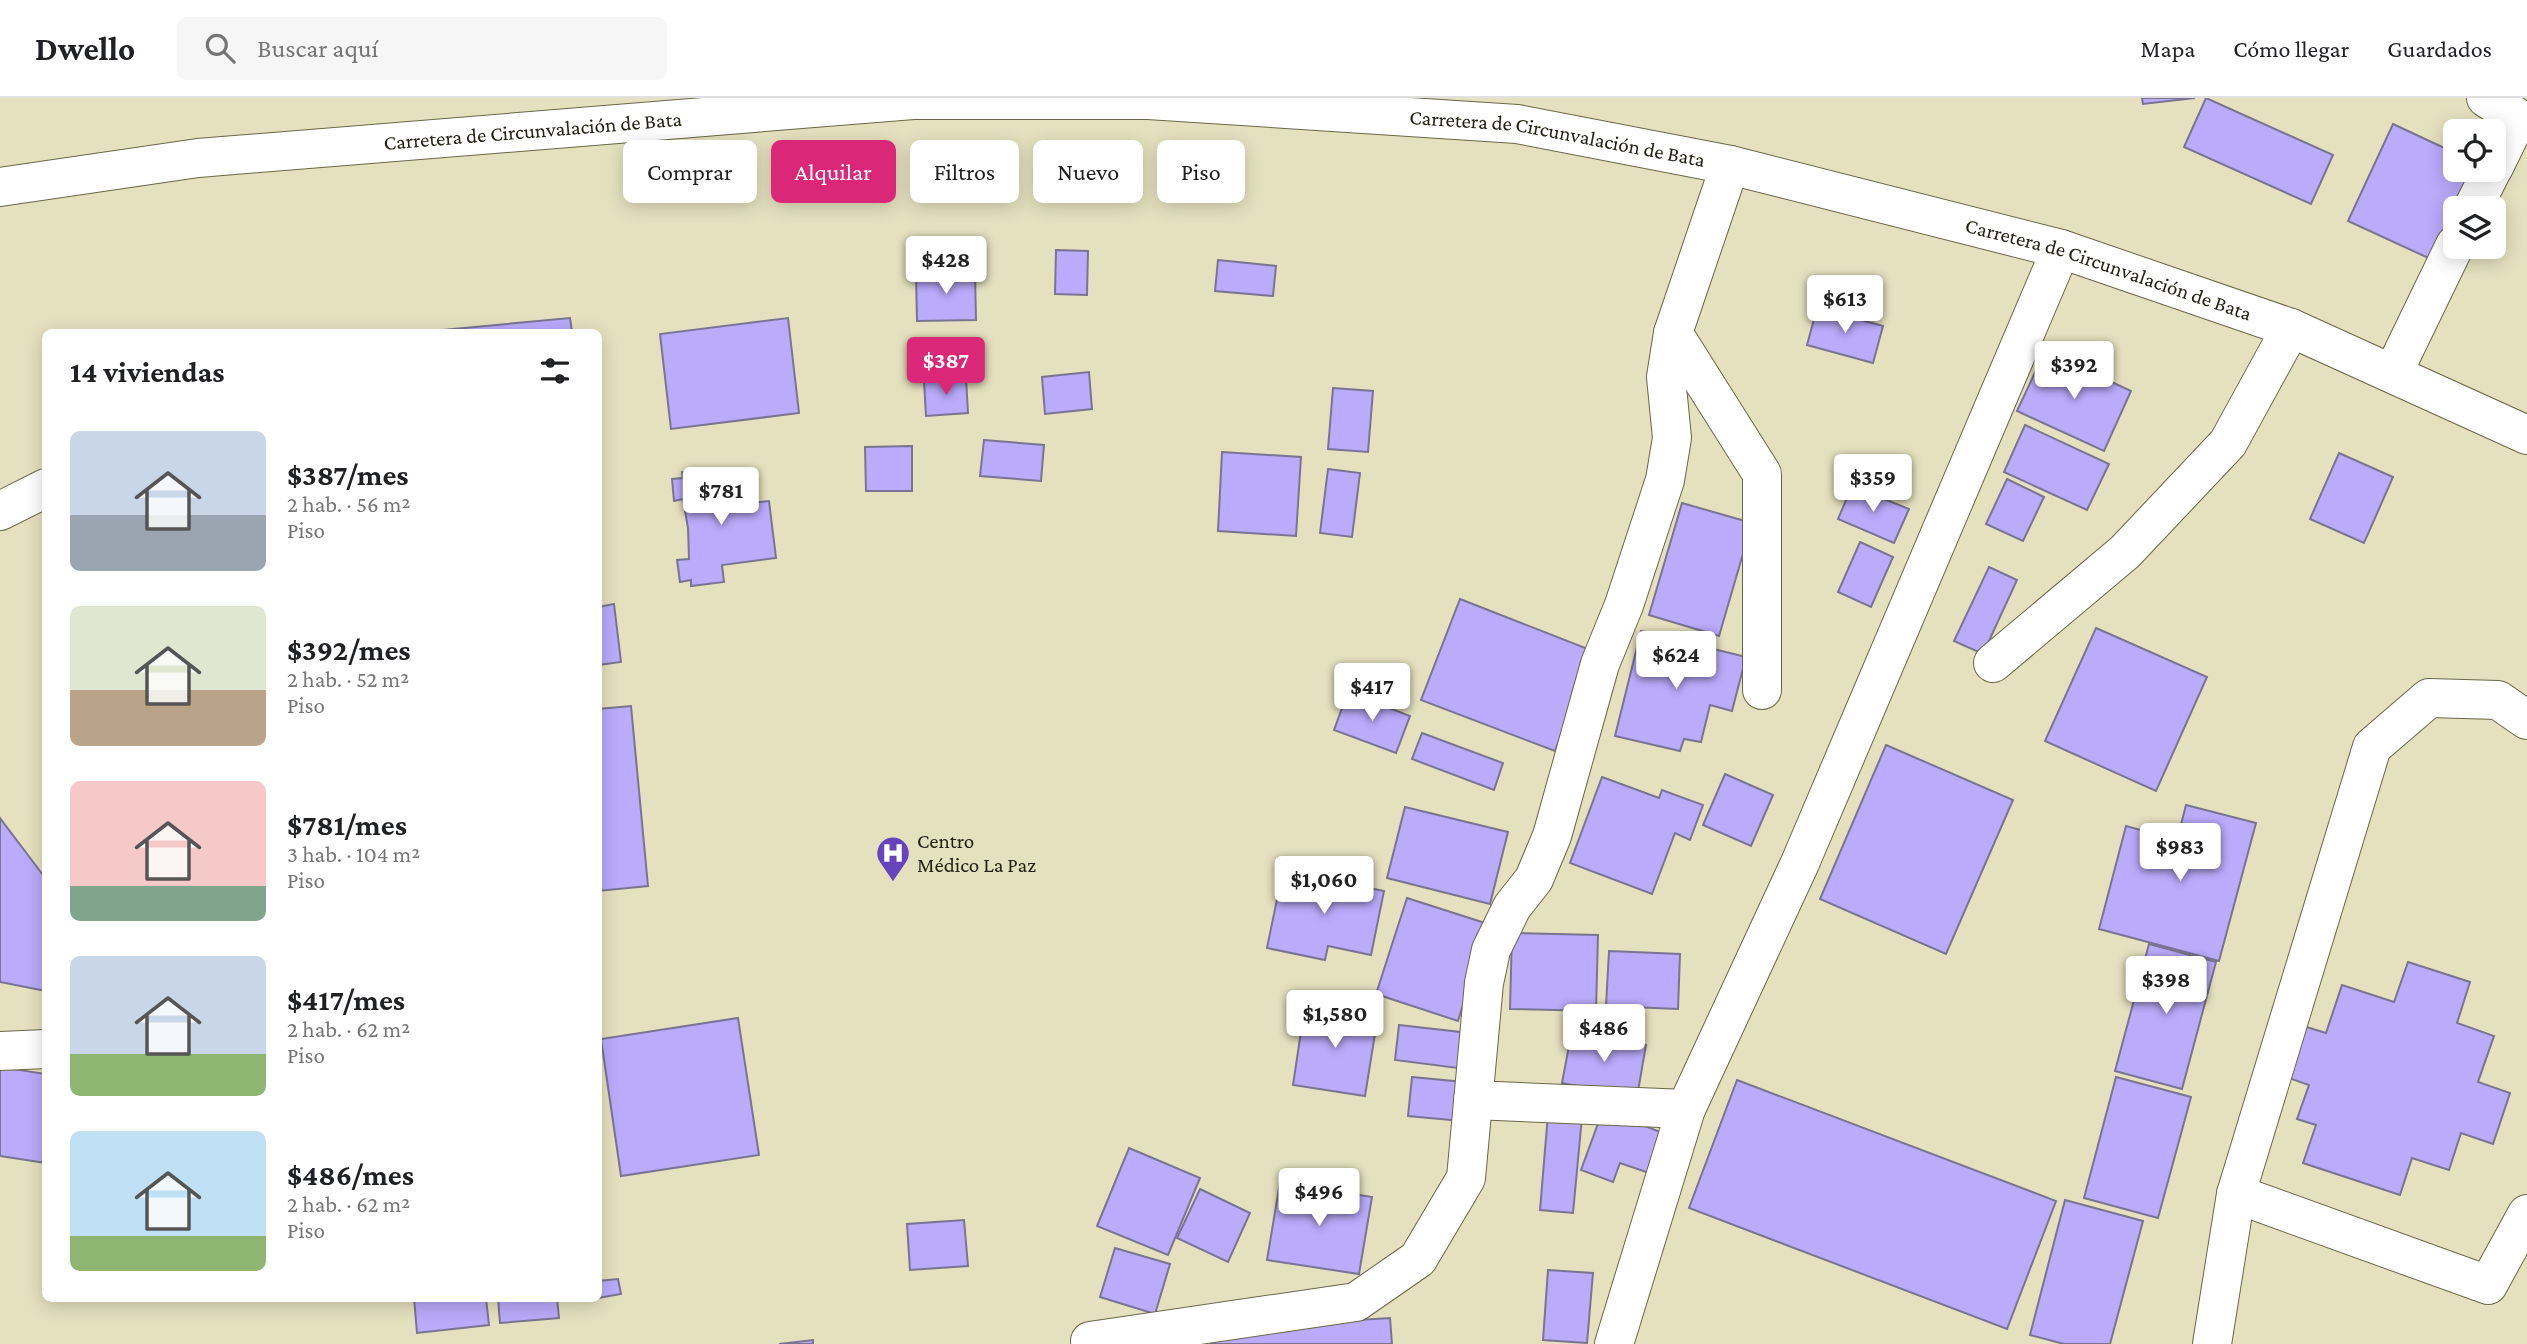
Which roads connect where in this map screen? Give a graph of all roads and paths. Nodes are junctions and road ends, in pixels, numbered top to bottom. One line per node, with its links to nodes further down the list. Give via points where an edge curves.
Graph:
1 (2486, 98): 2 (street, via 2518,118)
2 (2506, 142)
3 (1730, 165): 4 (street, Carretera de Circunvalación de Bata, via 1517,124 1149,100 913,100 198,158); 5 (street, Carretera de Circunvalación de Bata); 8 (street)
4 (0, 187)
5 (2061, 249): 7 (street, Carretera de Circunvalación de Bata); 19 (street, via 1800,863)
6 (2448, 259): 9 (street)
7 (2291, 328): 9 (street, Carretera de Circunvalación de Bata); 13 (street, via 2228,443 2125,552)
8 (1673, 333): 14 (street, via 1762,474); 18 (street, via 1666,377 1672,438 1665,480 1600,664 1552,836 1534,880 1512,907 1492,950 1484,983)
9 (2393, 373): 10 (street, Carretera de Circunvalación de Bata)
10 (2527, 435)
11 (42, 490): 12 (street)
12 (0, 511)
13 (1993, 663)
14 (1762, 690)
15 (2527, 720): 20 (street, via 2498,700 2429,698 2372,747)
16 (42, 1049): 17 (street)
17 (0, 1051)
18 (1474, 1100): 19 (street); 22 (street, via 1466,1178 1418,1259 1356,1301)
19 (1686, 1109): 23 (street)
20 (2236, 1194): 21 (street, via 2488,1285); 24 (street)
21 (2527, 1214)
22 (1090, 1341)
23 (1614, 1344)
24 (2212, 1344)

